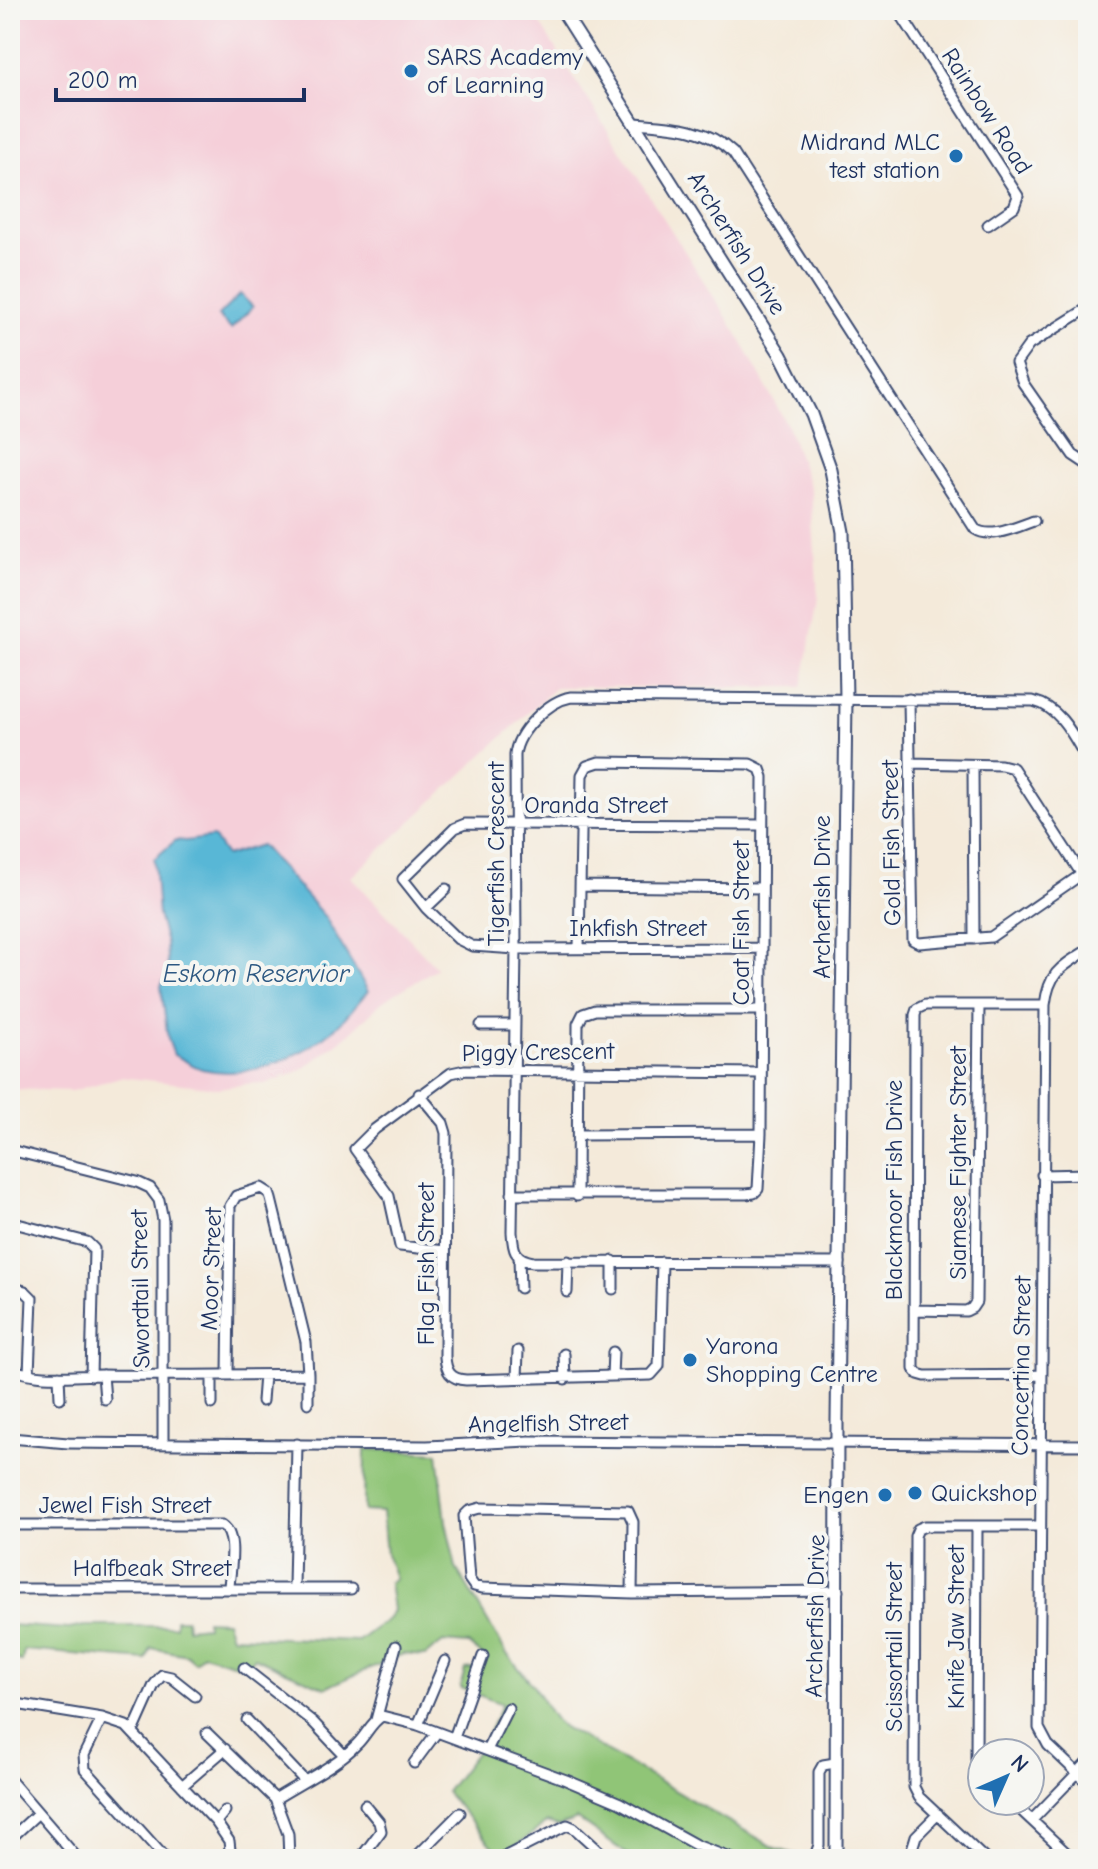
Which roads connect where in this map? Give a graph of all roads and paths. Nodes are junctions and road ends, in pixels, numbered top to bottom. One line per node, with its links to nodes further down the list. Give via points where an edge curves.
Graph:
1 (562, 10): 3 (street, Archerfish Drive)
2 (898, 10): 4 (street, Rainbow Road, via 1018,196 1014,207)
3 (634, 123): 7 (street, via 690,128 733,153 975,529 990,533); 8 (street, Archerfish Drive, via 781,355 821,440 843,532)
4 (988, 225)
5 (1088, 308): 6 (street, via 1029,345 1016,363 1023,383 1073,455)
6 (1088, 465)
7 (1034, 521)
8 (846, 699): 9 (street, Tigerfish Crescent); 13 (street, Tigerfish Crescent, via 562,699 526,730 516,746); 49 (street, Archerfish Drive)
9 (909, 699): 10 (street, Tigerfish Crescent, via 1038,702 1060,717); 11 (street, Gold Fish Street)
10 (1088, 761)
11 (910, 763): 12 (street); 22 (street, Gold Fish Street, via 912,937 917,943)
12 (973, 765): 16 (street, via 1013,768); 22 (street)
13 (515, 825): 14 (street, Oranda Street); 21 (street, Oranda Street, via 458,826 406,874 403,883); 25 (street, Tigerfish Crescent)
14 (581, 825): 15 (street, Oranda Street); 15 (street, Coat Fish Street, via 582,773 599,762 755,766 763,775); 18 (street, Coat Fish Street)
15 (762, 825): 19 (street, Coat Fish Street)
16 (1082, 874): 17 (street); 22 (street, Gold Fish Street, via 993,936)
17 (1088, 884)
18 (580, 886): 19 (street); 23 (street, Coat Fish Street)
19 (761, 888): 24 (street, Coat Fish Street)
20 (446, 889): 21 (street)
21 (426, 908): 25 (street, Oranda Street, via 465,944)
22 (974, 939)
23 (579, 948): 24 (street, Inkfish Street); 25 (street, Inkfish Street)
24 (761, 948): 29 (street, Coat Fish Street)
25 (516, 949): 31 (street, Tigerfish Crescent)
26 (1088, 950): 28 (street, Concertina Street, via 1053,975)
27 (979, 1005): 28 (street, Blackmoor Fish Drive); 54 (street, Siamese Fighter Street, via 976,1302 966,1311); 54 (street, Blackmoor Fish Drive, via 925,1005 915,1015)
28 (1045, 1005): 40 (street, Concertina Street)
29 (761, 1010): 32 (street, via 586,1011 578,1024); 34 (street, Coat Fish Street)
30 (481, 1025): 31 (street)
31 (515, 1025): 33 (street, Tigerfish Crescent)
32 (579, 1071): 33 (street, Piggy Crescent); 34 (street, Piggy Crescent); 37 (street)
33 (514, 1072): 35 (street, Piggy Crescent, via 458,1070); 41 (street, Tigerfish Crescent)
34 (760, 1073): 36 (street, Coat Fish Street)
35 (419, 1094): 44 (street, Flag Fish Street, via 446,1133); 44 (street, Piggy Crescent, via 355,1149 389,1196 400,1246)
36 (761, 1134): 37 (street); 42 (street, Coat Fish Street, via 759,1187 754,1193)
37 (578, 1135): 42 (street)
38 (10, 1150): 69 (street, Swordtail Street, via 137,1182 159,1200 164,1252)
39 (1088, 1174): 40 (street)
40 (1042, 1175): 64 (street, Concertina Street)
41 (512, 1194): 42 (street, Coat Fish Street); 45 (street, Tigerfish Crescent, via 512,1241)
42 (577, 1196)
43 (10, 1222): 66 (street, via 87,1242 94,1249)
44 (445, 1251): 70 (street, Flag Fish Street, via 448,1372 462,1380)
45 (519, 1258): 46 (street); 51 (street, Tigerfish Crescent)
46 (568, 1261): 47 (street); 53 (street)
47 (613, 1261): 48 (street); 52 (street)
48 (662, 1262): 49 (street); 68 (street, Flag Fish Street, via 657,1369 645,1376)
49 (840, 1263): 79 (street, Archerfish Drive)
50 (10, 1287): 59 (street, via 32,1298)
51 (520, 1288)
52 (613, 1289)
53 (567, 1292)
54 (914, 1310): 64 (street, Blackmoor Fish Drive, via 913,1362 918,1374)
55 (518, 1351): 70 (street)
56 (613, 1352): 68 (street)
57 (564, 1354): 71 (street)
58 (10, 1368): 59 (street)
59 (29, 1374): 65 (street)
60 (308, 1374): 62 (street, Moor Street, via 306,1342 271,1199 266,1190 256,1188 236,1196 230,1206); 63 (street); 75 (street, Moor Street)
61 (103, 1375): 66 (street); 69 (street); 73 (street)
62 (228, 1375): 63 (street); 67 (street)
63 (264, 1375): 74 (street)
64 (1042, 1375): 81 (street, Concertina Street)
65 (59, 1376): 66 (street); 72 (street)
66 (91, 1376)
67 (212, 1376): 69 (street); 76 (street)
68 (612, 1376): 71 (street, Flag Fish Street)
69 (162, 1377): 78 (street, Swordtail Street)
70 (517, 1378): 71 (street, Flag Fish Street)
71 (565, 1379)
72 (60, 1398)
73 (105, 1399)
74 (262, 1401)
75 (308, 1403)
76 (212, 1404)
77 (10, 1438): 78 (street, Angelfish Street, via 48,1443)
78 (163, 1442): 80 (street, Angelfish Street)
79 (838, 1443): 80 (street, Angelfish Street); 81 (street, Angelfish Street); 90 (street, Archerfish Drive)
80 (297, 1444): 87 (street)
81 (1039, 1444): 82 (street, Angelfish Street); 84 (street, Concertina Street)
82 (1088, 1445)
83 (10, 1525): 86 (street, Jewel Fish Street, via 222,1525 231,1537)
84 (1039, 1526): 85 (street, Scissortail Street); 114 (street, Concertina Street, via 1039,1728 1048,1745)
85 (977, 1527): 106 (street, Knife Jaw Street); 124 (street, Scissortail Street, via 925,1526 915,1536 914,1787)
86 (229, 1587): 87 (street, Halfbeak Street); 88 (street, Halfbeak Street)
87 (294, 1587): 89 (street, Halfbeak Street)
88 (10, 1589)
89 (351, 1589)
90 (838, 1591): 91 (street); 113 (street, Archerfish Drive)
91 (632, 1593): 91 (street, via 474,1586 464,1516 480,1508 628,1511 633,1522)
92 (396, 1646): 101 (street)
93 (483, 1656): 107 (street)
94 (445, 1661): 102 (street)
95 (244, 1668): 110 (street, via 313,1722)
96 (195, 1696): 103 (street, via 162,1675)
97 (10, 1703): 99 (street)
98 (508, 1708): 109 (street)
99 (102, 1718): 103 (street); 130 (street, via 84,1755 85,1769)
100 (247, 1720): 116 (street)
101 (376, 1720): 102 (street, via 382,1716); 110 (street)
102 (418, 1725): 104 (street)
103 (133, 1732): 118 (street)
104 (437, 1732): 107 (street); 112 (street)
105 (207, 1733): 108 (street)
106 (976, 1737)
107 (454, 1738): 109 (street)
108 (225, 1749): 118 (street); 119 (street)
109 (487, 1750): 137 (street, via 620,1803)
110 (344, 1755): 116 (street)
111 (1088, 1762): 114 (street)
112 (414, 1763)
113 (835, 1763): 138 (street, via 823,1765 819,1772 819,1845); 139 (street, Archerfish Drive)
114 (1078, 1773): 117 (street, Concertina Street); 126 (street)
115 (10, 1780): 123 (street)
116 (304, 1780): 119 (street)
117 (1088, 1783)
118 (182, 1786): 127 (street)
119 (275, 1799): 132 (street, via 288,1834)
120 (365, 1805): 133 (street, via 381,1831)
121 (225, 1811): 127 (street)
122 (460, 1813): 134 (street)
123 (37, 1814): 128 (street); 129 (street)
124 (938, 1814): 140 (street, via 916,1836); 141 (street, Scissortail Street)
125 (1029, 1817): 126 (street)
126 (1032, 1820): 142 (street)
127 (216, 1822): 131 (street, via 229,1841)
128 (10, 1839)
129 (78, 1859)
130 (166, 1859)
131 (231, 1859)
132 (289, 1859)
133 (360, 1859)
134 (414, 1859)
135 (500, 1859): 136 (street, via 567,1825)
136 (608, 1859)
137 (733, 1859)
138 (814, 1859)
139 (836, 1859)
140 (909, 1859)
141 (985, 1859)
142 (1073, 1859)

